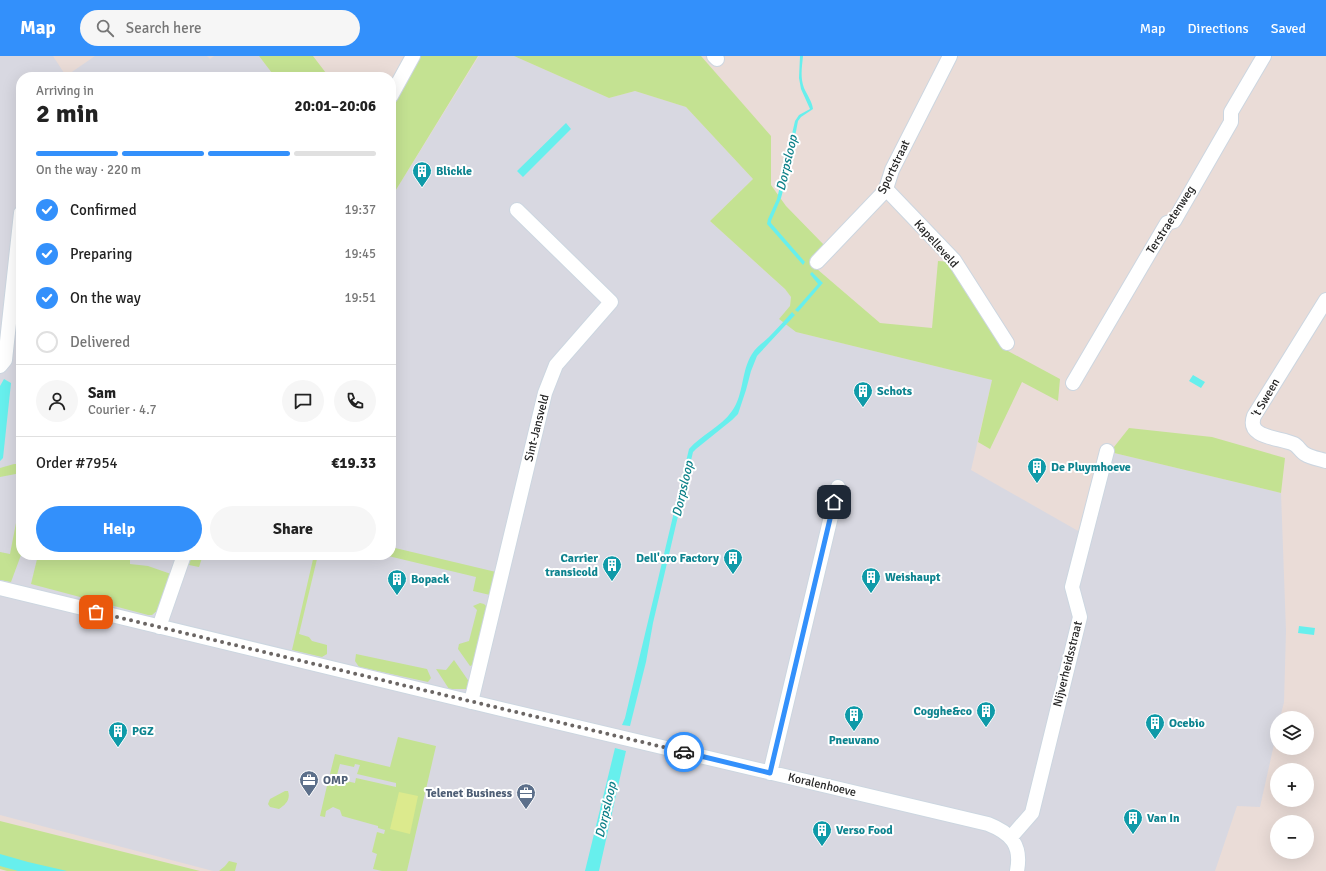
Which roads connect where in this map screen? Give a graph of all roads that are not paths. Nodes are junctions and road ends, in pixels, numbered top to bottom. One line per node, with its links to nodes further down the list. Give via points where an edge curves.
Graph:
1 (413, 56): 4 (street)
2 (950, 56): 5 (street, Sportstraat, via 892,170)
3 (1264, 56): 12 (street, Terstraetenweg, via 1230,112 1231,122 1174,221 1167,223)
4 (396, 87)
5 (886, 189): 8 (street, Sportstraat); 10 (street, Kapelleveld, via 954,260)
6 (517, 210): 19 (street, Sint-Jansveld, via 611,302 556,365 545,393)
7 (16, 259): 11 (street, via 5,360)
8 (816, 262)
9 (1326, 300): 14 (street, 't Sween, via 1252,422 1254,429 1262,434 1294,444 1305,454)
10 (1008, 343)
11 (0, 366)
12 (1073, 383)
13 (1107, 451): 21 (street, Nijverheidsstraat, via 1072,587 1080,617 1038,790 1032,813)
14 (1326, 461)
15 (838, 487): 20 (street)
16 (182, 560): 18 (street)
17 (0, 588): 18 (street, Koralenhoeve)
18 (159, 627): 19 (street, Koralenhoeve)
19 (471, 702): 20 (street, Koralenhoeve)
20 (770, 773): 21 (street, Koralenhoeve, via 988,824 1001,829)
21 (1011, 837): 22 (street, via 1019,858)
22 (1017, 871)

